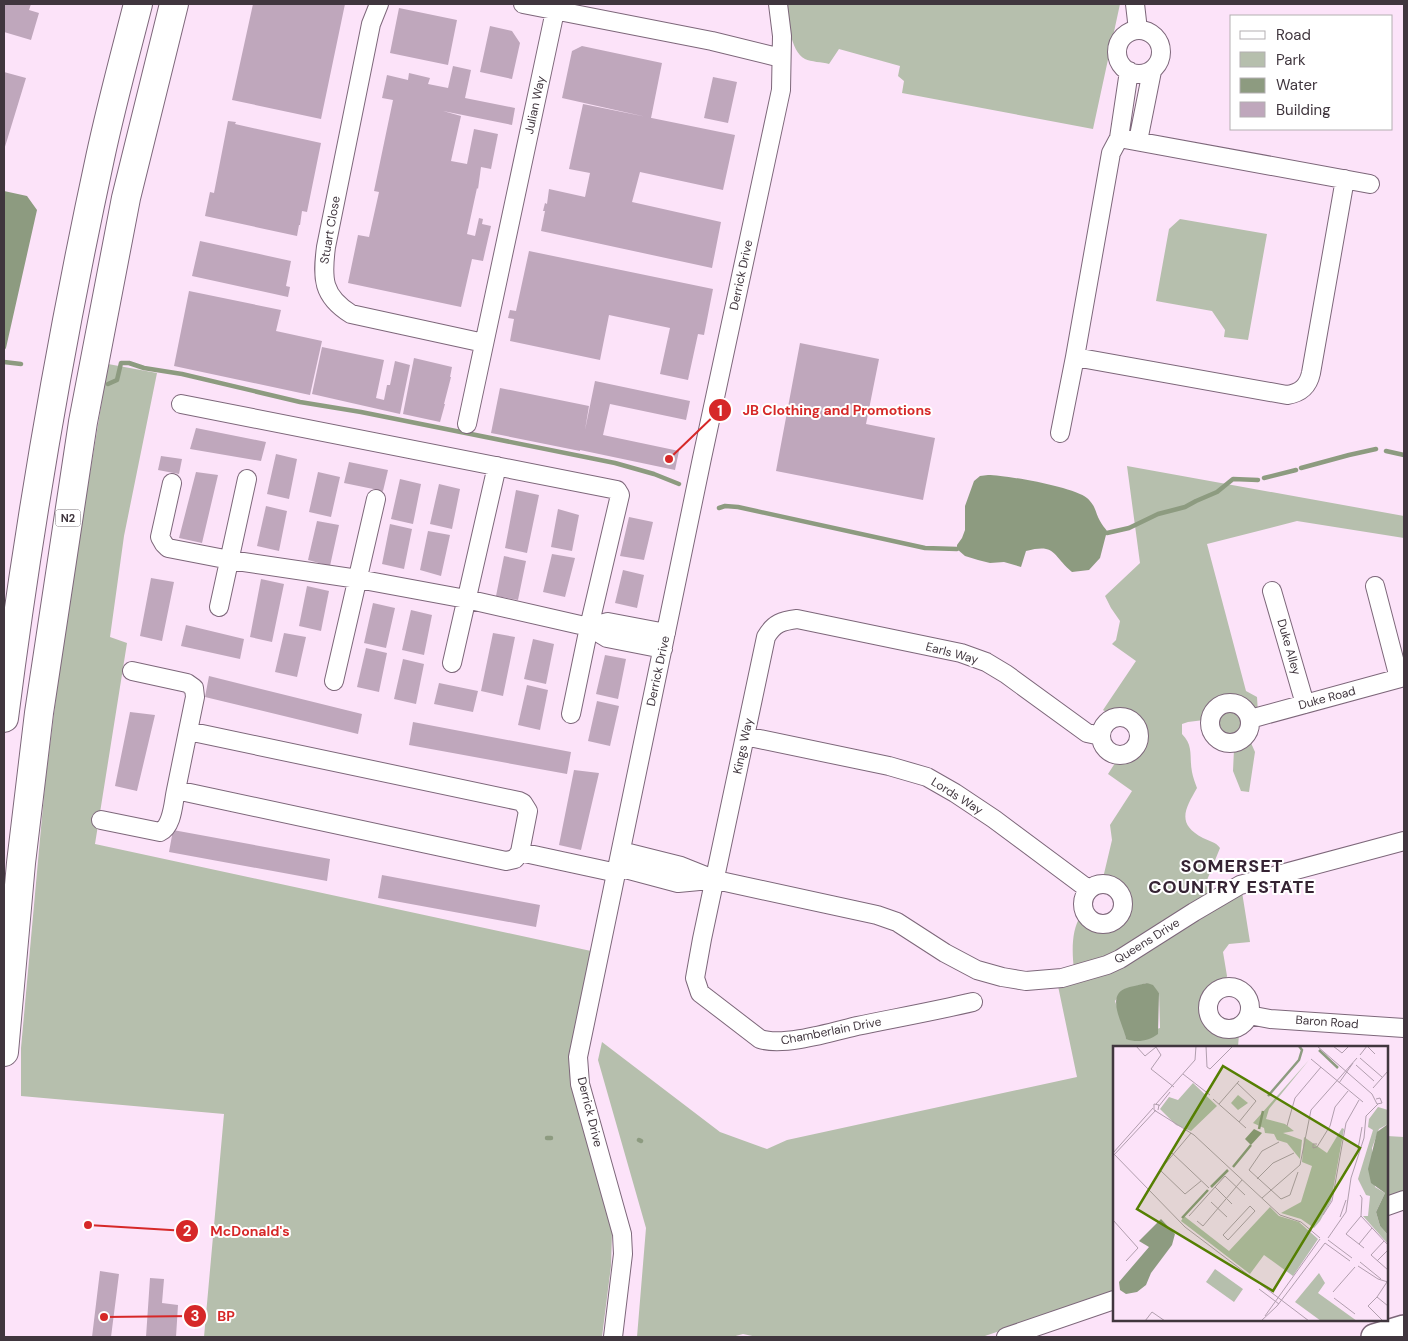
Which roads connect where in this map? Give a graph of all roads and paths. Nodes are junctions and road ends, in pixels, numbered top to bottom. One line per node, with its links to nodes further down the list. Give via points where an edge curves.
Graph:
1 (138, 4): 40 (highway, via 100,156 55,380)
2 (174, 4): 55 (highway, N2, via 126,198 81,432 39,712)
3 (379, 4): 16 (street, Stuart Close, via 371,24 328,237 324,282 339,306 351,314)
4 (523, 4): 7 (street)
5 (778, 4): 9 (street, Derrick Drive)
6 (1135, 4): 8 (street)
7 (555, 11): 9 (street, via 712,41); 16 (street, Julian Way)
8 (1138, 30): 10 (street, via 1125,36 1118,49 1120,63); 11 (street, via 1152,34 1160,45 1160,59)
9 (781, 58): 33 (street, Derrick Drive, via 780,90)
10 (1129, 71): 11 (street, via 1138,74); 12 (street)
11 (1152, 71): 13 (street)
12 (1119, 138): 13 (street); 17 (street, via 1111,152)
13 (1138, 141): 14 (street)
14 (1345, 179): 15 (street); 17 (street, via 1311,373 1300,392 1286,395)
15 (1370, 184)
16 (484, 343): 19 (street, Julian Way)
17 (1075, 357): 20 (street)
18 (181, 404): 21 (street)
19 (467, 424)
20 (1060, 433)
21 (497, 466): 29 (street); 32 (street, via 619,492)
22 (247, 479): 25 (street)
23 (172, 483): 25 (street, via 160,537 164,544 168,548)
24 (376, 499): 26 (street)
25 (230, 560): 26 (street); 30 (street)
26 (358, 579): 29 (street); 37 (street)
27 (1375, 586): 36 (street)
28 (1272, 591): 38 (street, Duke Alley)
29 (466, 599): 32 (street); 34 (street)
30 (219, 606)
31 (784, 620): 43 (street, Kings Way, via 776,624 766,637); 44 (street, Earls Way, via 807,620 961,653 986,662 1087,733)
32 (589, 628): 33 (street, via 607,638); 39 (street)
33 (665, 641): 49 (street, Derrick Drive)
34 (452, 663)
35 (132, 671): 42 (street, via 186,683 194,688)
36 (1402, 677): 38 (street, Duke Road)
37 (334, 681)
38 (1305, 704): 41 (street, Duke Road)
39 (571, 714)
40 (4, 718)
41 (1250, 719)
42 (188, 730): 45 (street); 48 (street, via 519,801 528,811)
43 (745, 736): 50 (street, Kings Way); 51 (street, Lords Way, via 927,777 994,819)
44 (1101, 736)
45 (176, 790): 46 (street, via 169,823 160,832); 48 (street, via 506,861 515,859)
46 (101, 820)
47 (1404, 840): 50 (street, Queens Drive, via 1240,886 1107,965 1062,978 1026,981 977,970 897,922 877,915)
48 (520, 852): 49 (street, Queens Drive)
49 (619, 864): 50 (street, Queens Drive, via 678,883); 60 (street, Derrick Drive, via 578,1057 580,1084 622,1234 623,1254)
50 (716, 880): 52 (street, Chamberlain Drive, via 695,978 697,986 700,993 760,1039 779,1042)
51 (1088, 889)
52 (973, 1002)
53 (1249, 1016): 54 (street, Baron Road)
54 (1404, 1028)
55 (4, 1052)
56 (1404, 1200): 57 (street)
57 (1388, 1206)
58 (1113, 1300): 61 (street)
59 (1404, 1328): 62 (street)
60 (613, 1337)
61 (1006, 1337)
62 (1374, 1337)

